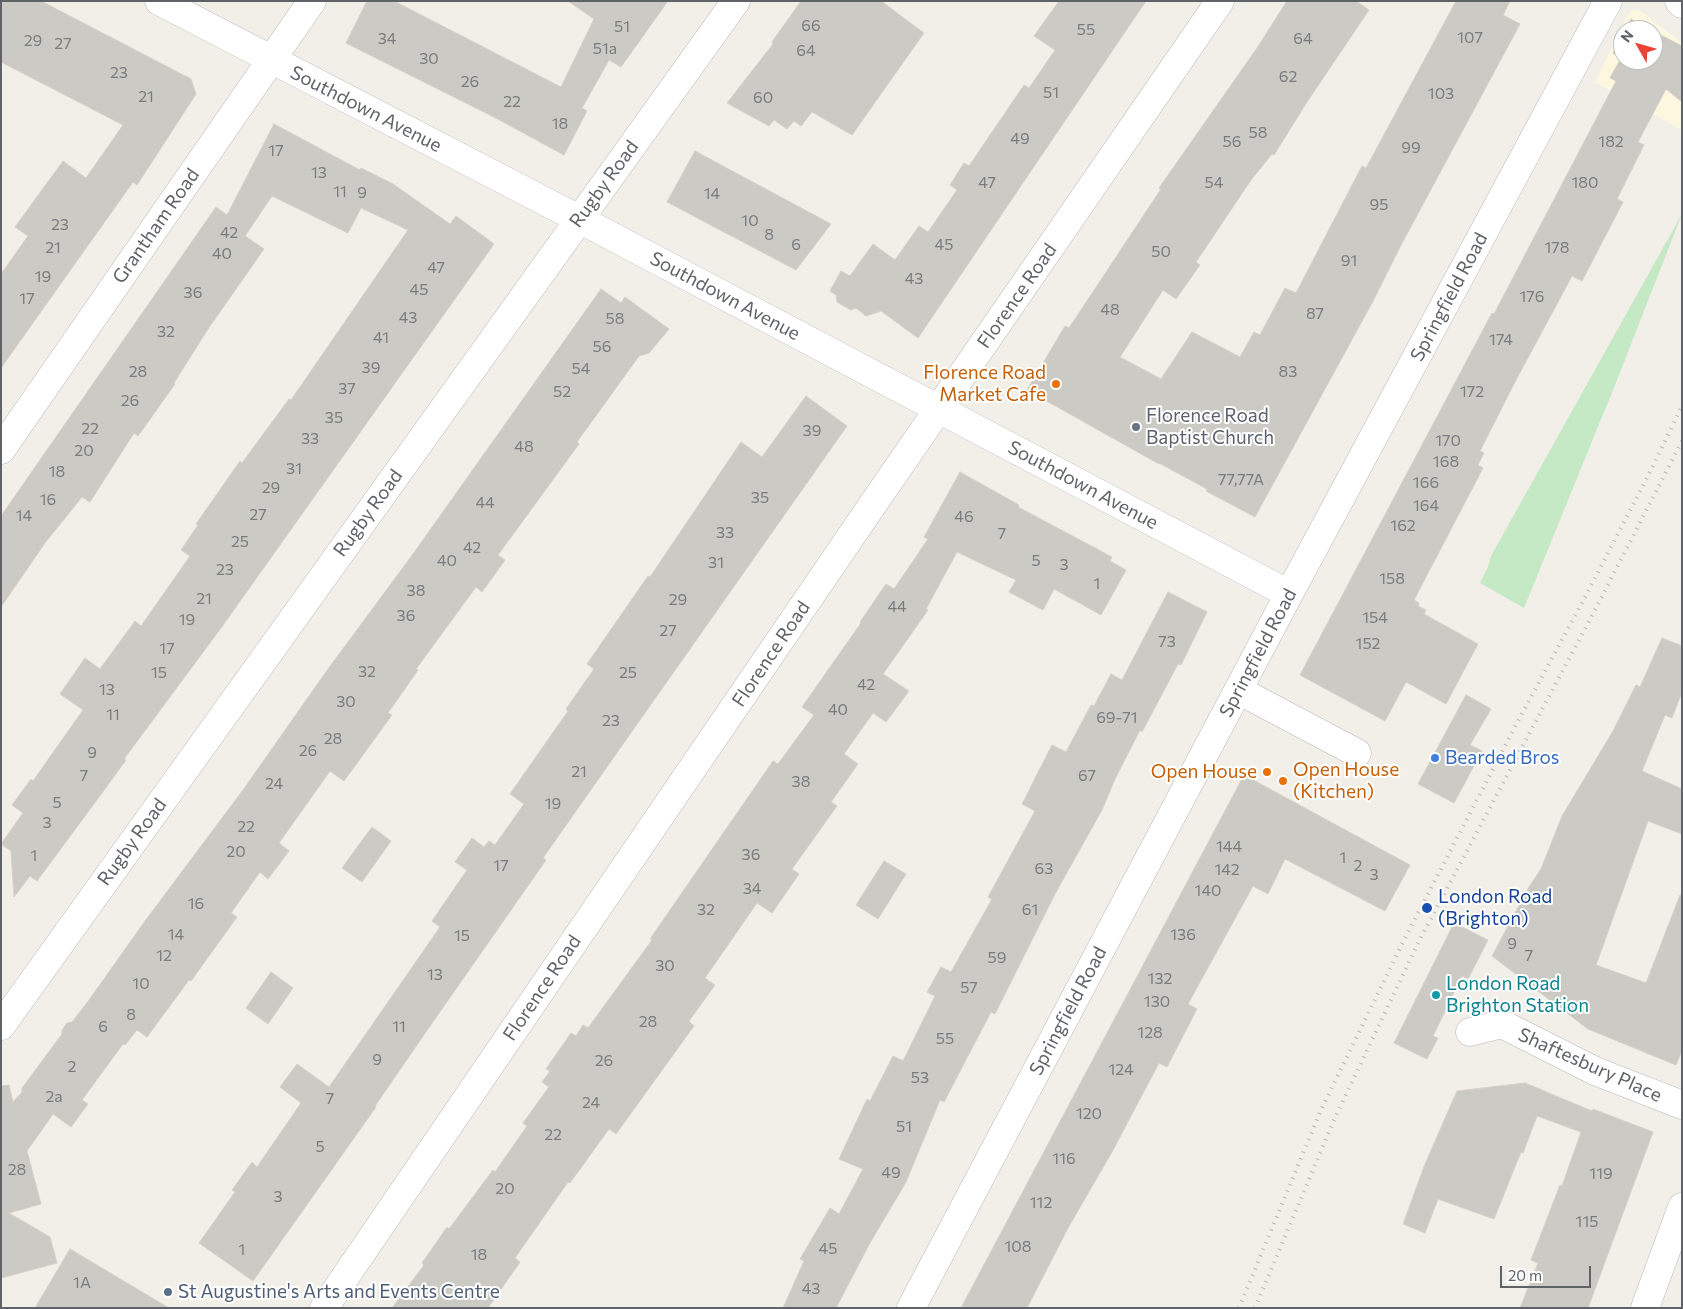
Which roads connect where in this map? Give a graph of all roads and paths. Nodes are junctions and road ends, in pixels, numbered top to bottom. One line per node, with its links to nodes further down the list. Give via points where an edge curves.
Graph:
1 (159, 1): 8 (street, Southdown Avenue)
2 (312, 1): 8 (street, Grantham Road)
3 (736, 1): 9 (street, Rugby Road)
4 (1220, 1): 10 (street, Florence Road)
5 (1608, 1): 12 (street, Springfield Road)
6 (1678, 1): 7 (street)
7 (1682, 4)
8 (271, 60): 9 (street, Southdown Avenue); 11 (street, Grantham Road)
9 (578, 219): 10 (street, Southdown Avenue); 15 (street, Rugby Road)
10 (938, 410): 12 (street, Southdown Avenue); 20 (street, Florence Road)
11 (1, 450)
12 (1289, 594): 13 (street, Springfield Road)
13 (1238, 690): 14 (street); 21 (street, Springfield Road)
14 (1357, 752)
15 (1, 1026)
16 (1470, 1032): 17 (street, Shaftesbury Place, via 1502,1024 1595,1071)
17 (1682, 1105)
18 (1682, 1208): 19 (street)
19 (1677, 1236): 22 (street)
20 (324, 1308)
21 (911, 1308)
22 (1645, 1308)

